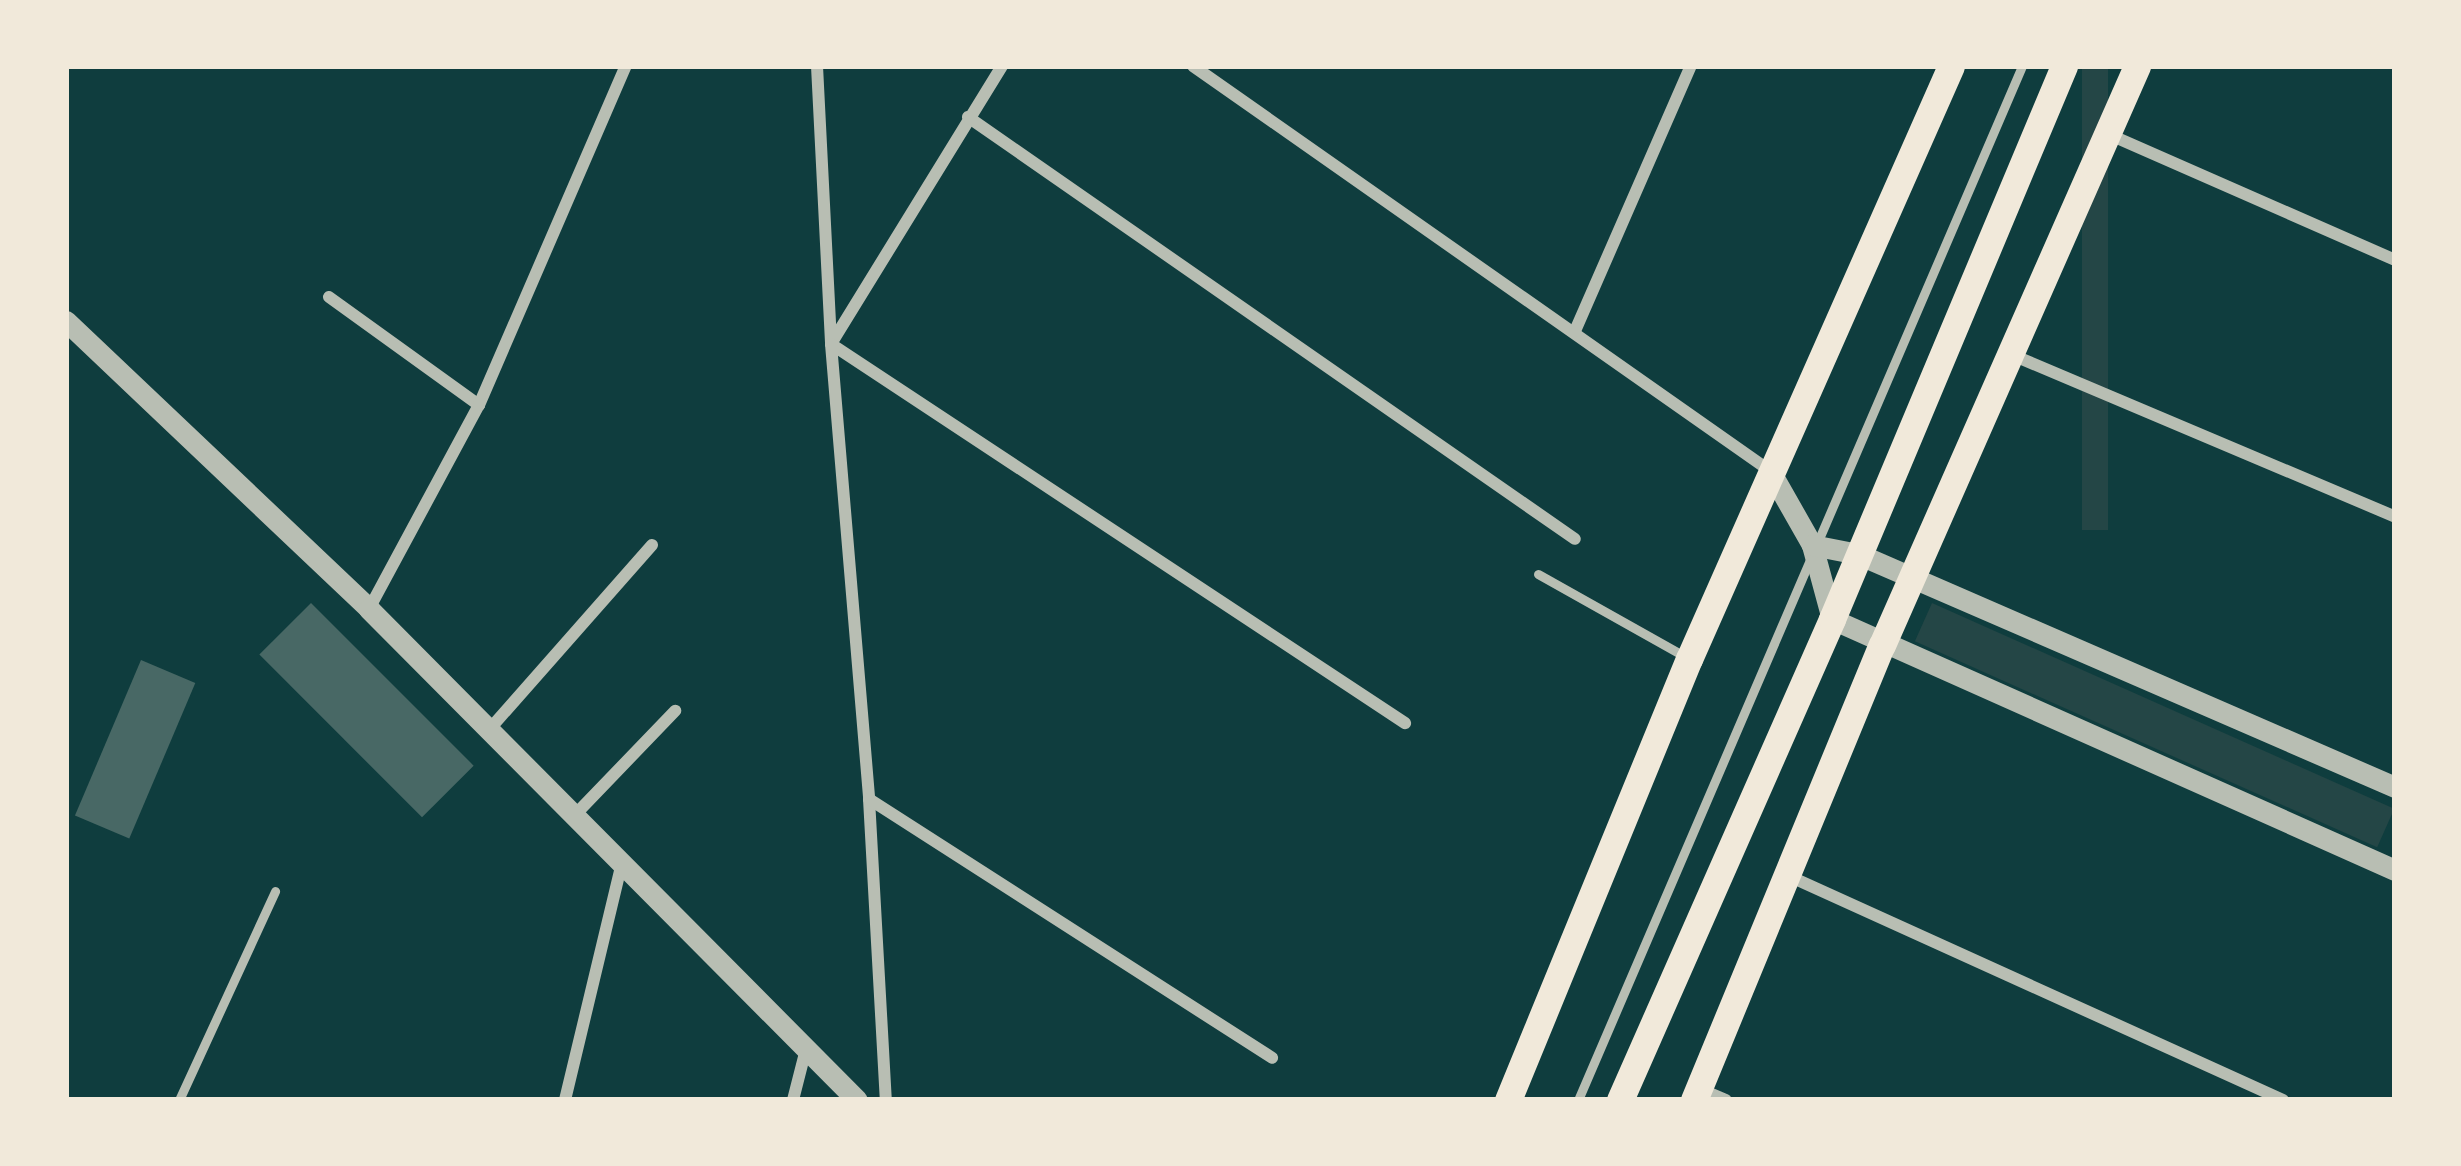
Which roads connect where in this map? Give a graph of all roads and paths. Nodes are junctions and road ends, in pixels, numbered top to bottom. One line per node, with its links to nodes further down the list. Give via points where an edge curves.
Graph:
1 (626, 66): 18 (street)
2 (817, 66): 16 (street)
3 (1002, 66): 10 (street)
4 (1193, 66): 15 (street)
5 (1691, 66): 15 (street)
6 (1951, 66): 19 (main road)
7 (2022, 66): 50 (lane)
8 (2064, 66): 24 (main road)
9 (2137, 66): 11 (main road)
10 (968, 117): 16 (street); 21 (street)
11 (2107, 133): 12 (street); 17 (main road)
12 (2395, 260)
13 (329, 297): 18 (street)
14 (66, 321): 27 (street)
15 (1575, 331): 19 (street)
16 (831, 344): 32 (street); 35 (street)
17 (2009, 353): 20 (street); 26 (main road)
18 (478, 405): 27 (street)
19 (1770, 471): 23 (street); 30 (main road)
20 (2395, 517)
21 (1575, 538)
22 (652, 545): 33 (street)
23 (1812, 545): 24 (street); 28 (street)
24 (1858, 554): 26 (street); 28 (main road)
25 (1538, 574): 30 (lane)
26 (1912, 577): 29 (main road); 34 (street)
27 (369, 610): 33 (street)
28 (1832, 619): 29 (street); 51 (main road)
29 (1882, 645): 38 (street); 39 (main road)
30 (1689, 658): 49 (main road)
31 (675, 711): 36 (street)
32 (1405, 723)
33 (487, 732): 36 (street)
34 (2395, 788)
35 (868, 799): 42 (street); 48 (street)
36 (572, 818): 37 (street)
37 (621, 867): 41 (street); 45 (street)
38 (2395, 870)
39 (1791, 877): 43 (main road); 53 (street)
40 (275, 891): 44 (lane)
41 (806, 1049): 46 (street); 47 (street)
42 (1272, 1058)
43 (1697, 1094): 52 (street)
44 (179, 1100)
45 (565, 1100)
46 (793, 1100)
47 (857, 1100)
48 (886, 1100)
49 (1508, 1100)
50 (1578, 1100)
51 (1620, 1100)
52 (1726, 1100)
53 (2283, 1100)

